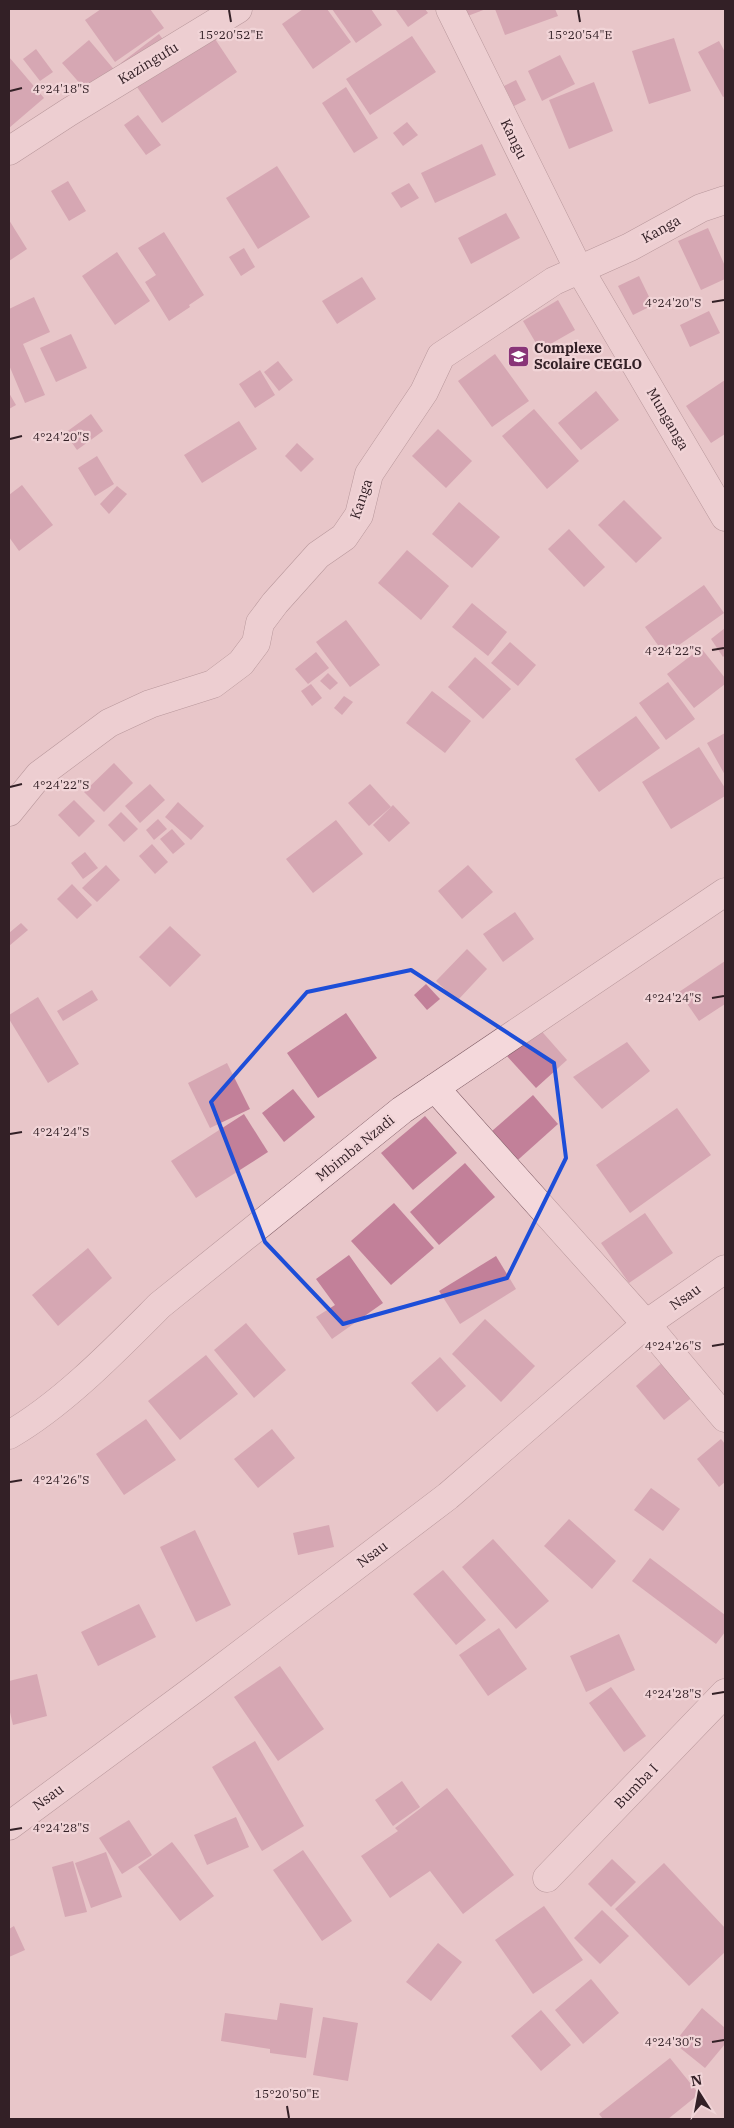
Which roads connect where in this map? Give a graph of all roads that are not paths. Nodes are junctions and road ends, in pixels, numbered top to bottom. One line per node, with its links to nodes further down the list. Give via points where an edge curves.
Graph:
1 (238, 9): 3 (street, Kazingufu)
2 (450, 9): 5 (street, Kangu)
3 (9, 151)
4 (725, 200): 5 (street, Kanga, via 701,208 630,247)
5 (580, 269): 6 (street, Munganga); 7 (street, Kanga, via 554,280 441,356 424,392 369,474 359,514 344,537 318,555 275,604 260,623 256,643 241,663 213,684 150,704 109,723 39,775)
6 (725, 517)
7 (9, 812)
8 (725, 892): 9 (street, Mbimba Nzadi)
9 (435, 1088): 11 (street); 13 (street, Mbimba Nzadi, via 402,1110 160,1305 36,1420)
10 (725, 1269): 11 (street, Nsau)
11 (646, 1324): 12 (street); 15 (street, Nsau, via 448,1496)
12 (725, 1418)
13 (9, 1436)
14 (725, 1693): 16 (street, Bumba I)
15 (9, 1826)
16 (547, 1878)

